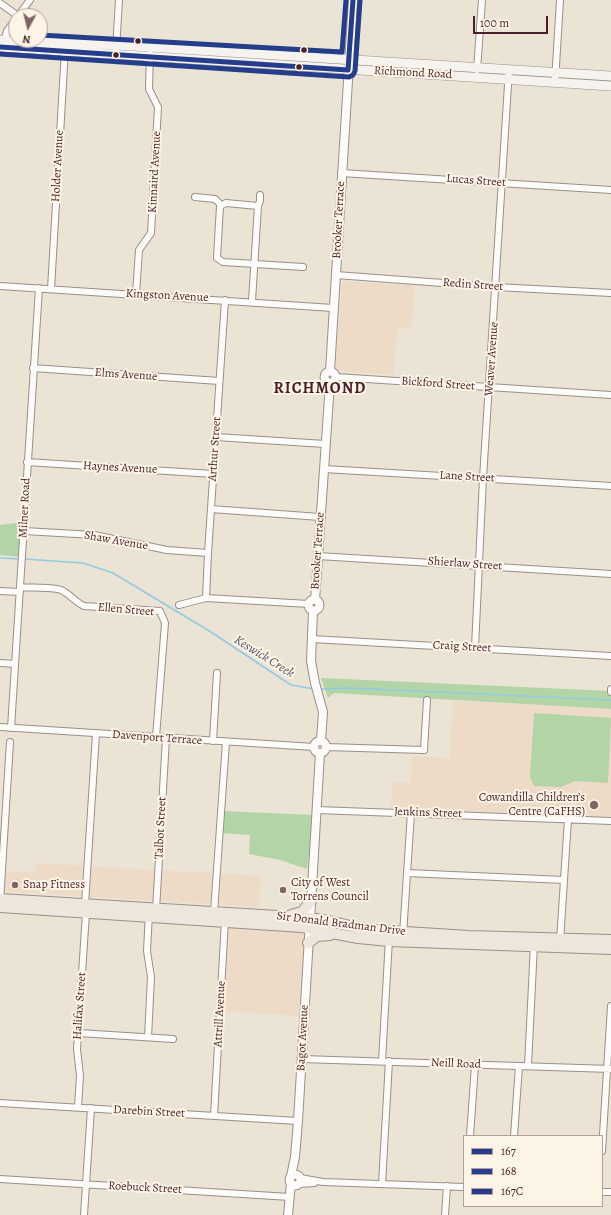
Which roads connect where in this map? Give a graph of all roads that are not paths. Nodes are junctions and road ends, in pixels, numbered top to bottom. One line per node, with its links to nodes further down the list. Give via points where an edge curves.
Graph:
1 (119, 0): 11 (street)
2 (353, 0): 13 (street, Brooker Terrace)
3 (482, 0): 14 (street)
4 (560, 0): 17 (street)
5 (0, 2): 6 (street)
6 (8, 8)
7 (8, 30): 8 (street)
8 (2, 44): 9 (main road, Richmond Road)
9 (65, 47): 11 (main road, Richmond Road); 36 (street, Holder Avenue)
10 (151, 47): 11 (main road, Richmond Road); 12 (street, Kinnaird Avenue); 13 (main road, Richmond Road)
11 (116, 50): 12 (main road, Richmond Road)
12 (150, 57): 16 (main road, Richmond Road); 38 (street, Kinnaird Avenue, via 149,89 158,107 151,233 139,250)
13 (349, 59): 14 (main road, Richmond Road); 16 (street, Brooker Terrace)
14 (478, 68): 15 (main road, Richmond Road); 19 (street)
15 (509, 69): 17 (main road, Richmond Road); 20 (street, Weaver Avenue)
16 (348, 70): 19 (main road, Richmond Road); 23 (street, Brooker Terrace)
17 (556, 72): 18 (main road, Richmond Road); 21 (street)
18 (611, 76)
19 (477, 77): 20 (main road, Richmond Road)
20 (509, 79): 21 (main road, Richmond Road); 24 (street, Weaver Avenue)
21 (555, 82): 22 (main road, Richmond Road)
22 (611, 86)
23 (341, 173): 24 (street, Lucas Street); 32 (street, Brooker Terrace)
24 (502, 183): 25 (street, Lucas Street); 34 (street, Weaver Avenue)
25 (611, 190)
26 (260, 194): 29 (street)
27 (195, 197): 28 (street, via 215,199)
28 (221, 205): 29 (street, via 226,203); 30 (street, via 217,258 222,262)
29 (258, 206): 30 (street)
30 (254, 264): 31 (street); 40 (street)
31 (303, 267)
32 (336, 275): 34 (street, Redin Street); 41 (street, Brooker Terrace)
33 (0, 286): 35 (street, Kingston Avenue)
34 (496, 287): 37 (street, Redin Street); 45 (street, Weaver Avenue)
35 (39, 288): 36 (street, Kingston Avenue); 42 (street, Milner Road)
36 (51, 289): 38 (street, Kingston Avenue)
37 (611, 293)
38 (136, 294): 39 (street, Kingston Avenue)
39 (225, 300): 40 (street, Kingston Avenue); 44 (street, Arthur Street)
40 (252, 302): 41 (street, Kingston Avenue)
41 (333, 308): 43 (street, Brooker Terrace)
42 (33, 368): 44 (street, Elms Avenue); 49 (street, Milner Road)
43 (332, 377): 45 (street, Bickford Street); 48 (street, Brooker Terrace)
44 (219, 381): 47 (street, Arthur Street)
45 (490, 387): 46 (street, Bickford Street); 52 (street, Weaver Avenue)
46 (611, 395)
47 (216, 437): 48 (street); 51 (street, Arthur Street)
48 (325, 444): 50 (street, Brooker Terrace)
49 (28, 462): 51 (street, Haynes Avenue); 56 (street, Milner Road)
50 (324, 469): 52 (street, Lane Street); 55 (street, Brooker Terrace)
51 (213, 474): 54 (street, Arthur Street)
52 (483, 478): 53 (street, Lane Street); 59 (street, Weaver Avenue)
53 (611, 486)
54 (211, 509): 55 (street); 57 (street, Arthur Street)
55 (320, 517): 58 (street, Brooker Terrace)
56 (24, 531): 57 (street, Shaw Avenue, via 94,535 167,550); 61 (street, Milner Road)
57 (208, 553): 63 (street, Arthur Street)
58 (318, 556): 59 (street, Shierlaw Street); 65 (street, Brooker Terrace)
59 (479, 565): 60 (street, Shierlaw Street); 67 (street, Weaver Avenue)
60 (611, 574)
61 (20, 590): 62 (street); 70 (street, Milner Road); 76 (street, Ellen Street, via 59,589 84,606 160,611 165,623)
62 (0, 591)
63 (206, 598): 64 (street); 65 (street)
64 (178, 605)
65 (312, 605): 66 (street, Brooker Terrace)
66 (312, 639): 67 (street, Craig Street); 81 (street, Brooker Terrace, via 311,661 323,712)
67 (475, 648): 68 (street, Craig Street)
68 (611, 656)
69 (0, 663): 70 (street)
70 (15, 664): 74 (street, Milner Road)
71 (217, 672): 78 (street)
72 (427, 700): 81 (street, via 424,750)
73 (0, 727): 74 (street, Davenport Terrace)
74 (12, 728): 75 (street, Davenport Terrace)
75 (96, 734): 76 (street, Davenport Terrace); 92 (street, Halifax Street)
76 (156, 737): 77 (street, Davenport Terrace)
77 (166, 738): 78 (street, Davenport Terrace); 94 (street, Talbot Street)
78 (213, 741): 80 (street, Davenport Terrace)
79 (10, 742): 85 (street)
80 (226, 742): 82 (street, Davenport Terrace); 93 (street)
81 (324, 744): 82 (street, via 324,751)
82 (317, 750): 83 (street)
83 (317, 810): 84 (street, Jenkins Street); 90 (street)
84 (411, 813): 86 (street, Jenkins Street); 88 (street)
85 (3, 814): 91 (street)
86 (568, 819): 87 (street, Jenkins Street); 89 (street)
87 (611, 821)
88 (408, 873): 89 (street); 100 (street)
89 (564, 880): 104 (street)
90 (311, 901): 96 (main road, via 302,912); 97 (street)
91 (0, 902): 92 (main road, Sir Donald Bradman Drive)
92 (86, 909): 94 (main road, Sir Donald Bradman Drive); 107 (street, Halifax Street)
93 (214, 912): 94 (main road, Sir Donald Bradman Drive); 95 (main road, Sir Donald Bradman Drive)
94 (152, 913): 95 (main road, Sir Donald Bradman Drive); 108 (street, Talbot Street, via 147,951 151,977)
95 (226, 917): 96 (main road, Sir Donald Bradman Drive); 97 (main road, Sir Donald Bradman Drive); 120 (street, Attrill Avenue)
96 (281, 917): 97 (main road, Sir Donald Bradman Drive)
97 (309, 923): 98 (main road, Sir Donald Bradman Drive); 99 (main road, Sir Donald Bradman Drive, via 329,920); 103 (street, Bagot Avenue)
98 (338, 935): 99 (main road, Sir Donald Bradman Drive); 103 (main road, via 317,936)
99 (389, 936): 100 (main road, Sir Donald Bradman Drive); 111 (street)
100 (403, 937): 102 (main road, Sir Donald Bradman Drive, via 469,936)
101 (611, 940): 104 (main road, Sir Donald Bradman Drive)
102 (534, 941): 104 (main road, Sir Donald Bradman Drive); 115 (street)
103 (308, 943): 110 (street, Bagot Avenue)
104 (560, 943): 105 (main road, Sir Donald Bradman Drive)
105 (611, 949)
106 (611, 1006): 116 (street)
107 (78, 1033): 108 (street); 118 (street, Halifax Street)
108 (148, 1037): 109 (street)
109 (174, 1039)
110 (302, 1059): 111 (street, Neill Road); 121 (street, Bagot Avenue)
111 (382, 1061): 112 (street, Neill Road)
112 (389, 1061): 113 (street, Neill Road); 128 (street)
113 (475, 1065): 114 (street, Neill Road); 122 (street)
114 (520, 1066): 115 (street, Neill Road); 123 (street)
115 (528, 1066): 116 (street, Neill Road)
116 (609, 1069): 124 (street)
117 (0, 1102): 118 (street, Darebin Street)
118 (78, 1107): 119 (street, Darebin Street)
119 (91, 1108): 120 (street, Darebin Street); 126 (street)
120 (214, 1116): 121 (street, Darebin Street)
121 (298, 1121): 127 (street, Bagot Avenue)
122 (470, 1135)
123 (514, 1135)
124 (603, 1139)
125 (0, 1179): 126 (street, Roebuck Street)
126 (86, 1184): 127 (street, Roebuck Street); 131 (street)
127 (294, 1184): 128 (street, Roebuck Street); 132 (street, Bagot Avenue)
128 (382, 1184): 129 (street, Roebuck Street)
129 (447, 1186): 130 (street, Roebuck Street); 133 (street)
130 (463, 1186)
131 (84, 1215)
132 (288, 1215)
133 (445, 1215)

